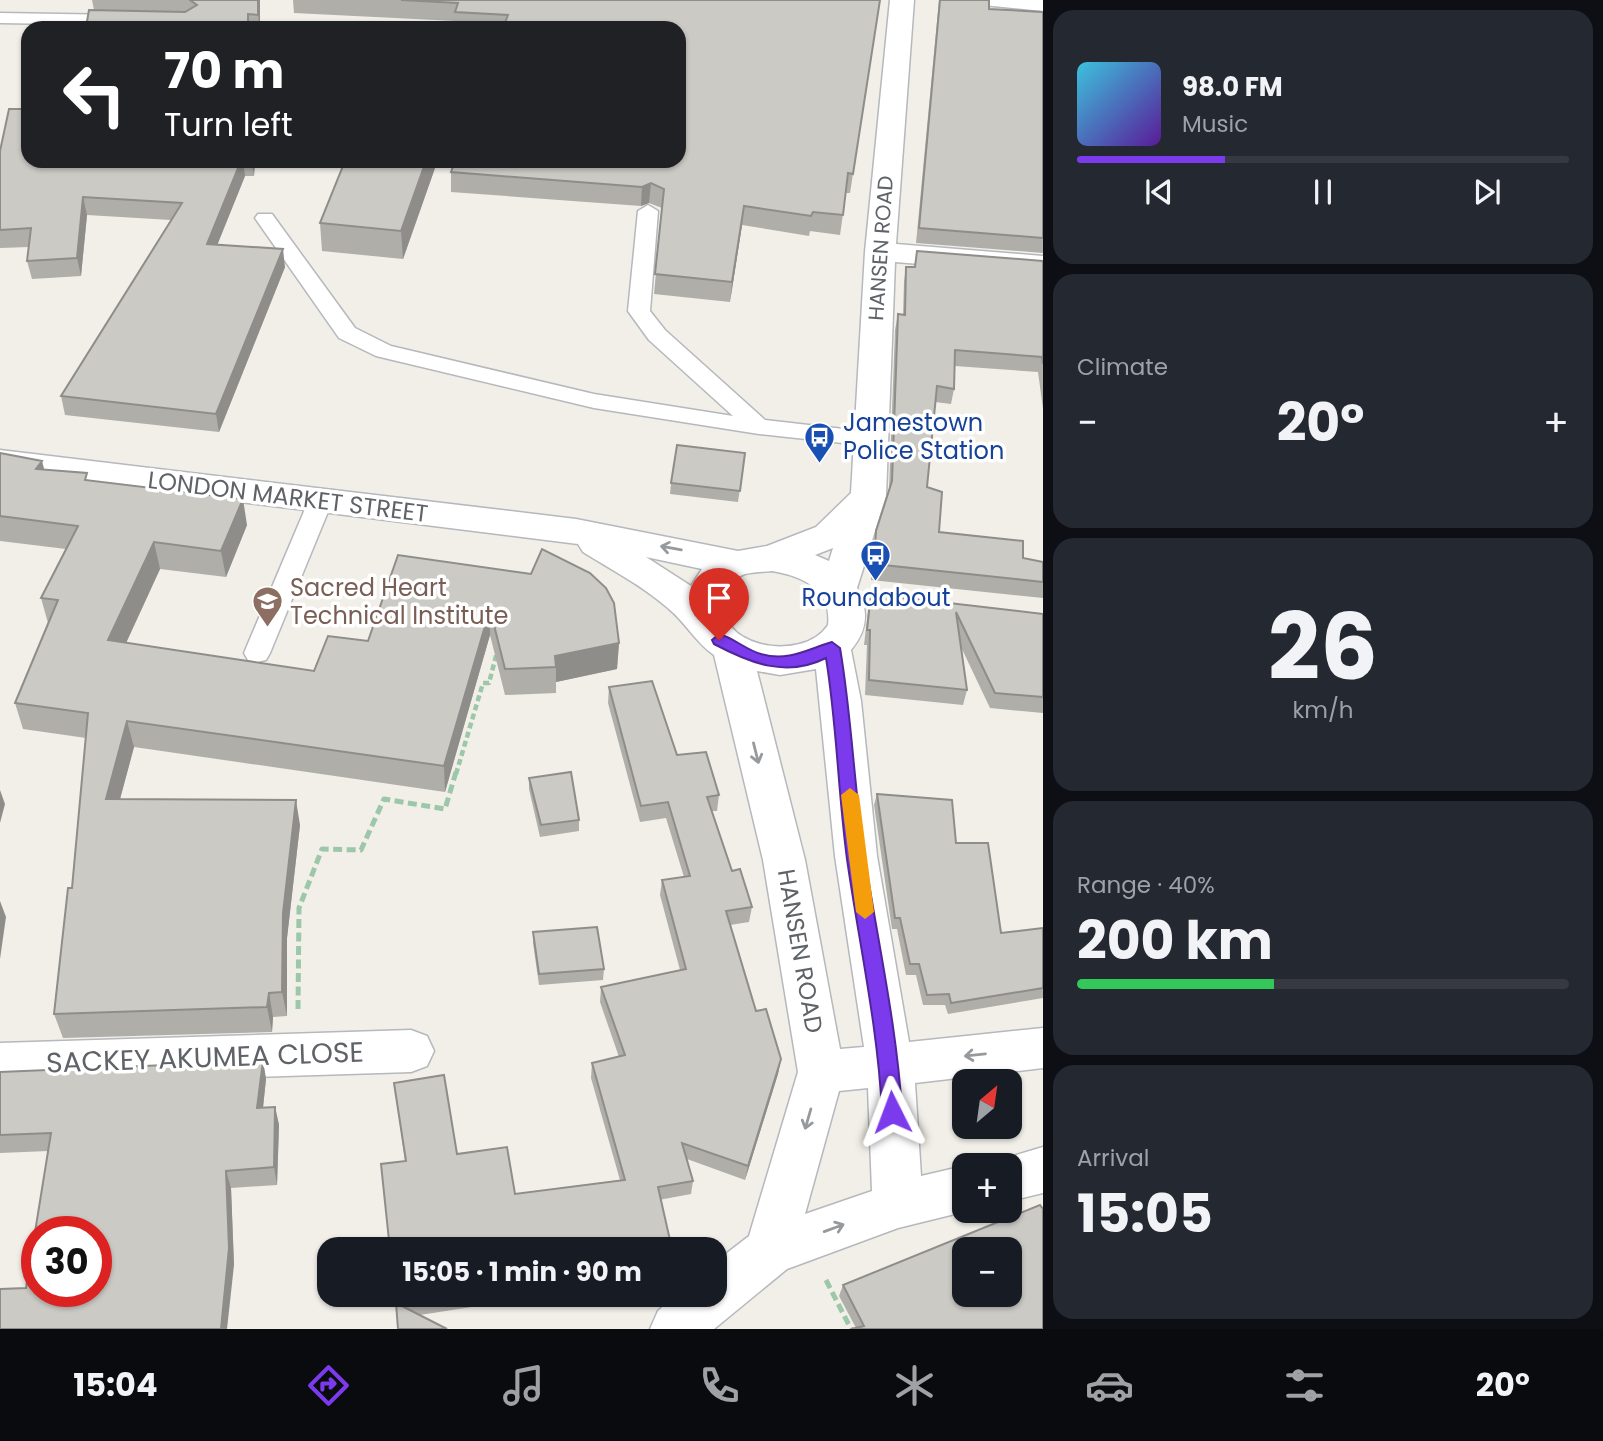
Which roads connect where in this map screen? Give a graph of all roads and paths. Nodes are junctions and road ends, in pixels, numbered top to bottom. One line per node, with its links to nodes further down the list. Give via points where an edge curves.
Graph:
1 (902, 0): 8 (street, HANSEN ROAD)
2 (992, 0): 3 (street)
3 (1043, 4)
4 (0, 18): 5 (lane)
5 (134, 20)
6 (648, 211): 10 (lane, via 639,311 657,335)
7 (265, 218): 10 (lane, via 347,333 383,351 594,401)
8 (880, 252): 9 (street); 11 (street, HANSEN ROAD)
9 (1043, 265)
10 (759, 427): 11 (lane)
11 (870, 439): 13 (street, HANSEN ROAD)
12 (0, 461): 14 (street, LONDON MARKET STREET)
13 (868, 496): 16 (street, via 829,536); 17 (street, HANSEN ROAD)
14 (320, 502): 15 (street, LONDON MARKET STREET); 22 (lane)
15 (576, 531): 16 (street, LONDON MARKET STREET, one-way to 15); 18 (street, LONDON MARKET STREET, via 670,589)
16 (755, 561): 17 (street, via 798,562); 18 (street, via 715,576 703,595)
17 (851, 592): 20 (street, via 846,632)
18 (703, 617): 21 (street, via 719,640)
19 (499, 644): 25 (path, via 445,808 384,799 361,850 322,849 299,908)
20 (832, 648): 21 (street, via 811,659 785,662 758,659); 27 (street, via 856,856)
21 (732, 649): 28 (street, HANSEN ROAD, one-way to 28, via 784,860)
22 (257, 653)
23 (1043, 1048): 27 (street, one-way to 27)
24 (411, 1051): 25 (street, SACKEY AKUMEA CLOSE)
25 (297, 1053): 26 (street, SACKEY AKUMEA CLOSE)
26 (0, 1064)
27 (890, 1065): 28 (street); 32 (street)
28 (821, 1072): 33 (street, HANSEN ROAD, one-way to 33)
29 (1043, 1170): 30 (street)
30 (1022, 1175)
31 (952, 1192): 32 (street)
32 (898, 1205): 33 (street, one-way to 32)
33 (770, 1251): 34 (street)
34 (727, 1285)
35 (701, 1307): 36 (street)
36 (676, 1329)

